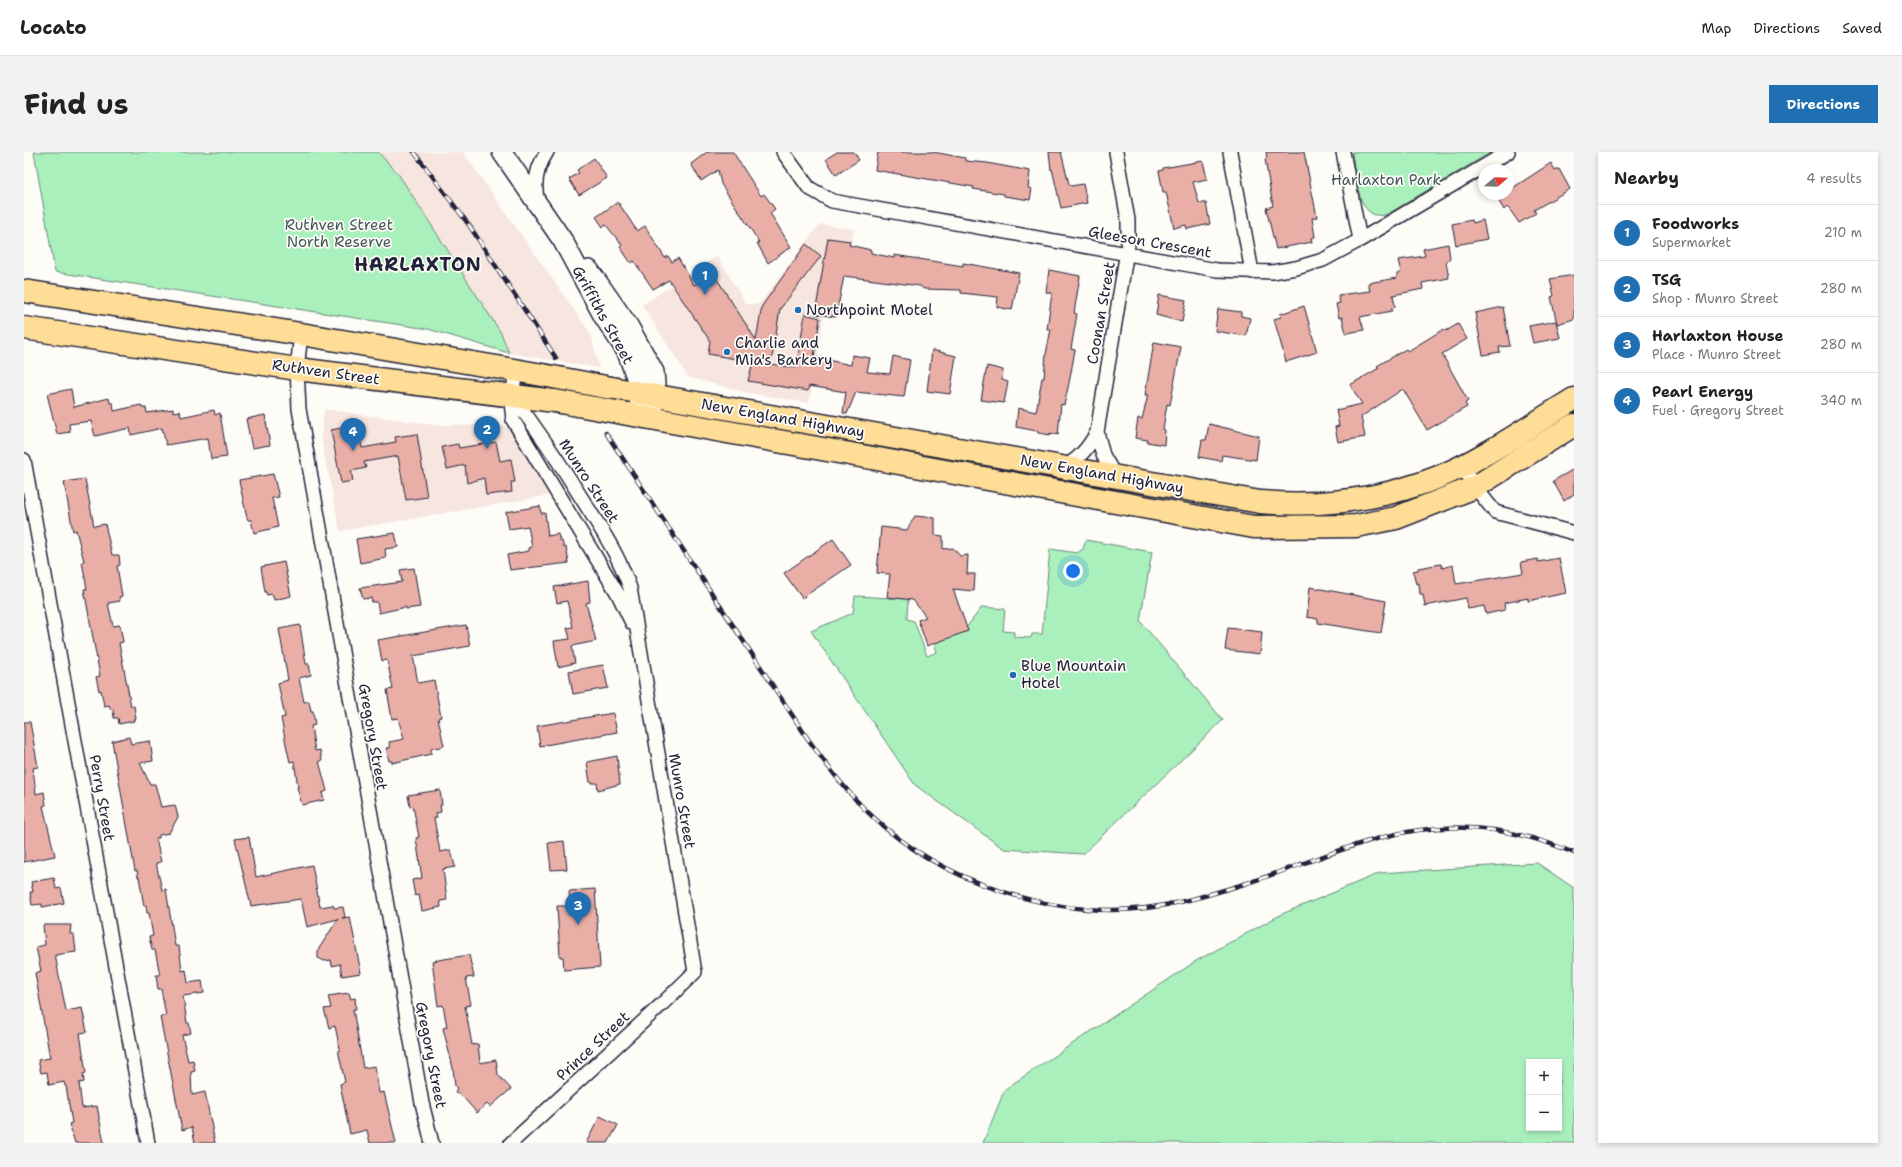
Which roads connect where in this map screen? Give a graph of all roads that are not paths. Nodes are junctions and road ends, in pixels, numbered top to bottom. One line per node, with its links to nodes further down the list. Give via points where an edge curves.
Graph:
1 (502, 152): 8 (main road, Griffiths Street)
2 (547, 152): 8 (street, via 536,176)
3 (782, 152): 10 (street, Gleeson Crescent, via 809,188 832,201)
4 (1116, 152): 10 (street, Coonan Street, via 1128,220)
5 (1230, 152): 11 (street)
6 (1343, 152): 9 (street)
7 (1508, 152): 9 (street, Gleeson Crescent)
8 (539, 206): 18 (main road, Griffiths Street, via 563,241 604,317 627,352 636,377)
9 (1360, 240): 11 (street, Gleeson Crescent, via 1334,255 1311,264 1272,272)
10 (1127, 253): 11 (street, Gleeson Crescent, via 1217,270); 23 (street, Coonan Street)
11 (1252, 272)
12 (24, 291): 14 (highway, Ruthven Street)
13 (24, 328): 15 (highway, Ruthven Street)
14 (301, 334): 15 (street, Gregory Street); 16 (highway, Ruthven Street)
15 (297, 369): 19 (highway, Ruthven Street); 34 (street, Gregory Street, via 299,409 422,1103)
16 (516, 371): 17 (highway, Ruthven Street, bridge); 19 (street, Munro Street)
17 (611, 388): 18 (highway, New England Highway)
18 (647, 394): 21 (main road, Griffiths Street); 26 (highway, New England Highway)
19 (512, 396): 21 (highway, Ruthven Street, bridge); 31 (street, Munro Street, via 510,408 515,424 618,594); 31 (street, Munro Street, via 568,476 618,557 634,604)
20 (1574, 399): 25 (highway, New England Highway)
21 (638, 416): 29 (highway, New England Highway)
22 (1574, 425): 28 (highway, New England Highway)
23 (1097, 432): 26 (street, Coonan Street, via 1085,451); 27 (street, Coonan Street, via 1103,455)
24 (24, 460): 33 (street, Perry Street)
25 (1461, 466): 27 (highway, New England Highway, via 1406,489 1374,497 1324,504 1260,502); 28 (street)
26 (1063, 467): 27 (highway, New England Highway)
27 (1115, 476): 29 (highway, via 1109,491 1114,500)
28 (1475, 487): 29 (highway, New England Highway, via 1396,518 1356,526 1254,527); 30 (street, via 1495,512)
29 (1123, 503)
30 (1574, 533)
31 (637, 636): 32 (street, Munro Street)
32 (695, 972): 35 (street, Prince Street)
33 (148, 1143)
34 (432, 1143)
35 (511, 1143)

